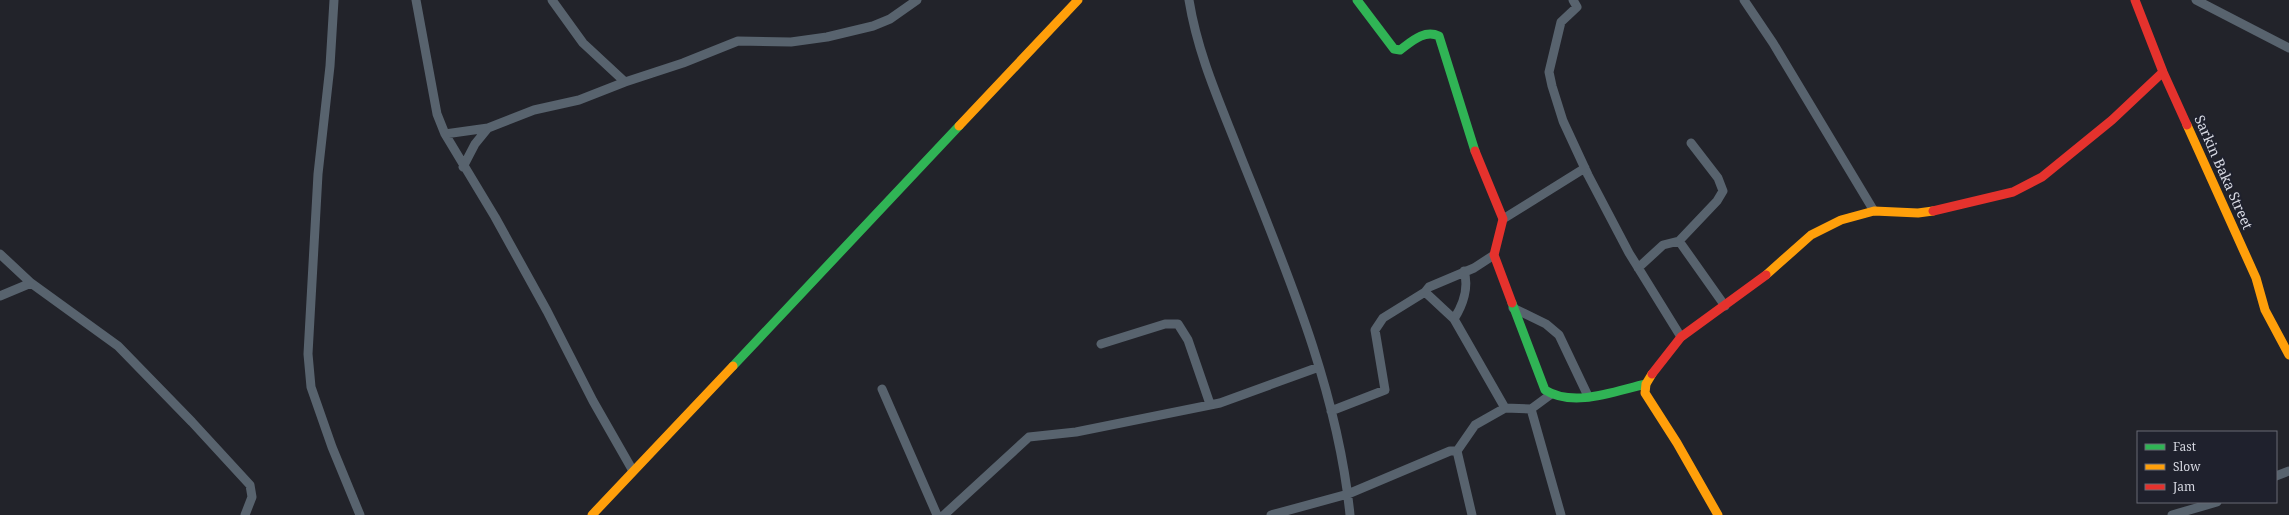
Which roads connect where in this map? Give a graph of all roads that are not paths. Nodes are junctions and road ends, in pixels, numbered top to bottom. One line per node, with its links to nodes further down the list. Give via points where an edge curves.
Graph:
1 (334, 0): 52 (street, via 330,66 318,174 308,354 311,387)
2 (416, 0): 16 (street, via 437,114)
3 (552, 0): 14 (street, via 583,43)
4 (917, 0): 14 (street, via 890,19 873,26 791,42 738,41)
5 (1078, 0): 46 (street)
6 (1189, 0): 36 (street, via 1193,25 1208,77 1301,310)
7 (1357, 0): 21 (street, via 1394,49 1400,50 1428,32 1434,32 1439,36 1478,162)
8 (1573, 0): 19 (street, via 1577,8 1561,22 1550,72 1563,121)
9 (1744, 0): 20 (street, via 1773,43)
10 (2134, 0): 13 (street, Sarkin Baka Street)
11 (2196, 0): 12 (street)
12 (2289, 48)
13 (2163, 72): 20 (street, via 2112,120 2042,177 2013,192 1947,209 1918,213); 35 (street, Sarkin Baka Street, via 2256,278 2265,310)
14 (625, 82): 15 (street, via 579,100 534,110)
15 (488, 128): 16 (street); 18 (street, via 474,144)
16 (445, 134): 18 (street)
17 (1691, 143): 22 (street, via 1718,178 1723,191 1717,201)
18 (463, 167): 46 (street, via 495,217)
19 (1584, 168): 21 (street); 25 (street)
20 (1874, 211): 30 (street, via 1841,220 1811,235 1758,283)
21 (1503, 219): 24 (street, via 1503,228 1494,246)
22 (1679, 241): 25 (street, via 1664,245); 30 (street)
23 (0, 254): 27 (street)
24 (1494, 255): 26 (street, via 1474,268); 31 (street)
25 (1638, 268): 33 (street)
26 (1464, 271): 28 (street, via 1429,287); 32 (street, via 1468,283)
27 (31, 283): 29 (street); 51 (street, via 118,346 250,485 252,497)
28 (1425, 292): 32 (street); 44 (street, via 1383,318 1375,330 1385,390)
29 (0, 296)
30 (1725, 306): 33 (street)
31 (1513, 308): 39 (street, via 1545,390); 40 (street, via 1546,324 1559,335)
32 (1454, 319): 42 (street)
33 (1681, 337): 37 (street)
34 (1101, 344): 41 (street, via 1165,324 1178,324 1188,340)
35 (2289, 355)
36 (1319, 367): 41 (street, via 1220,403); 44 (street)
37 (1646, 384): 40 (street); 60 (street, via 1645,393)
38 (882, 389): 54 (street)
39 (1550, 395): 40 (street, via 1569,399); 43 (street)
40 (1588, 396)
41 (1210, 404): 55 (street, via 1076,432 1029,437)
42 (1505, 408): 43 (street); 45 (street, via 1475,425)
43 (1531, 409): 59 (street)
44 (1331, 411): 49 (street)
45 (1457, 450): 49 (street); 58 (street)
46 (633, 471): 53 (street)
47 (2289, 471): 48 (street)
48 (2277, 476)
49 (1348, 494): 56 (street); 57 (street)
50 (2214, 503): 61 (street)
51 (245, 515)
52 (360, 515)
53 (592, 515)
54 (937, 515)
55 (944, 515)
56 (1272, 515)
57 (1350, 515)
58 (1472, 515)
59 (1561, 515)
60 (1718, 515)
61 (2172, 515)

